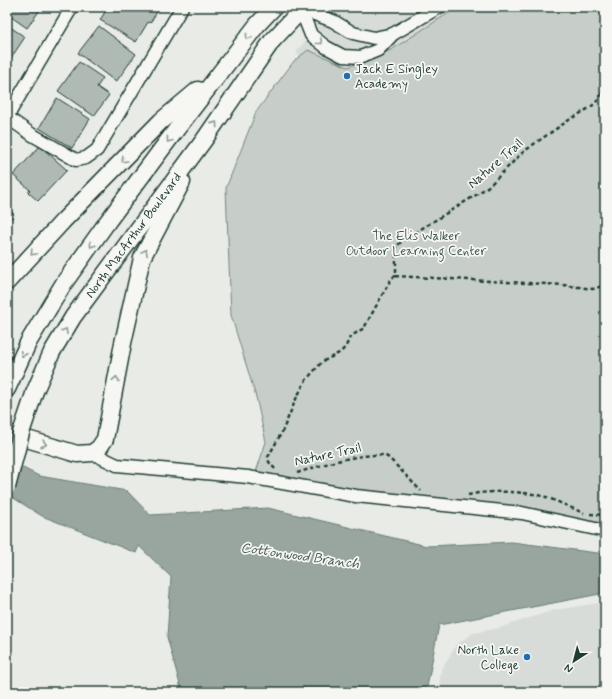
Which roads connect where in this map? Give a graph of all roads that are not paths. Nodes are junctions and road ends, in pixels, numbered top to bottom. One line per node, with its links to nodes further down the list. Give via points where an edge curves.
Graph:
1 (72, 7): 8 (street)
2 (182, 7): 8 (street, via 96,150 86,158 76,160)
3 (274, 7): 7 (main road, North MacArthur Boulevard, one-way to 7)
4 (439, 7): 6 (street)
5 (302, 8): 6 (street, via 333,21 352,33 374,38); 6 (street, one-way to 6, via 311,35 343,56 361,57 378,50); 9 (main road, North MacArthur Boulevard, one-way to 5, via 272,41)
6 (393, 34)
7 (224, 67): 10 (main road, one-way to 10, via 161,121); 11 (main road, North MacArthur Boulevard, one-way to 11, via 64,283 29,341)
8 (7, 117)
9 (204, 140): 13 (main road, one-way to 9, via 105,439 142,258); 14 (main road, North MacArthur Boulevard, one-way to 9, bridge, via 21,433 52,352 73,317)
10 (7, 282)
11 (7, 388)
12 (7, 433): 13 (main road, one-way to 13, via 77,454)
13 (92, 453): 15 (street, via 117,465 248,477 356,496 522,513)
14 (7, 487)
15 (605, 531)

